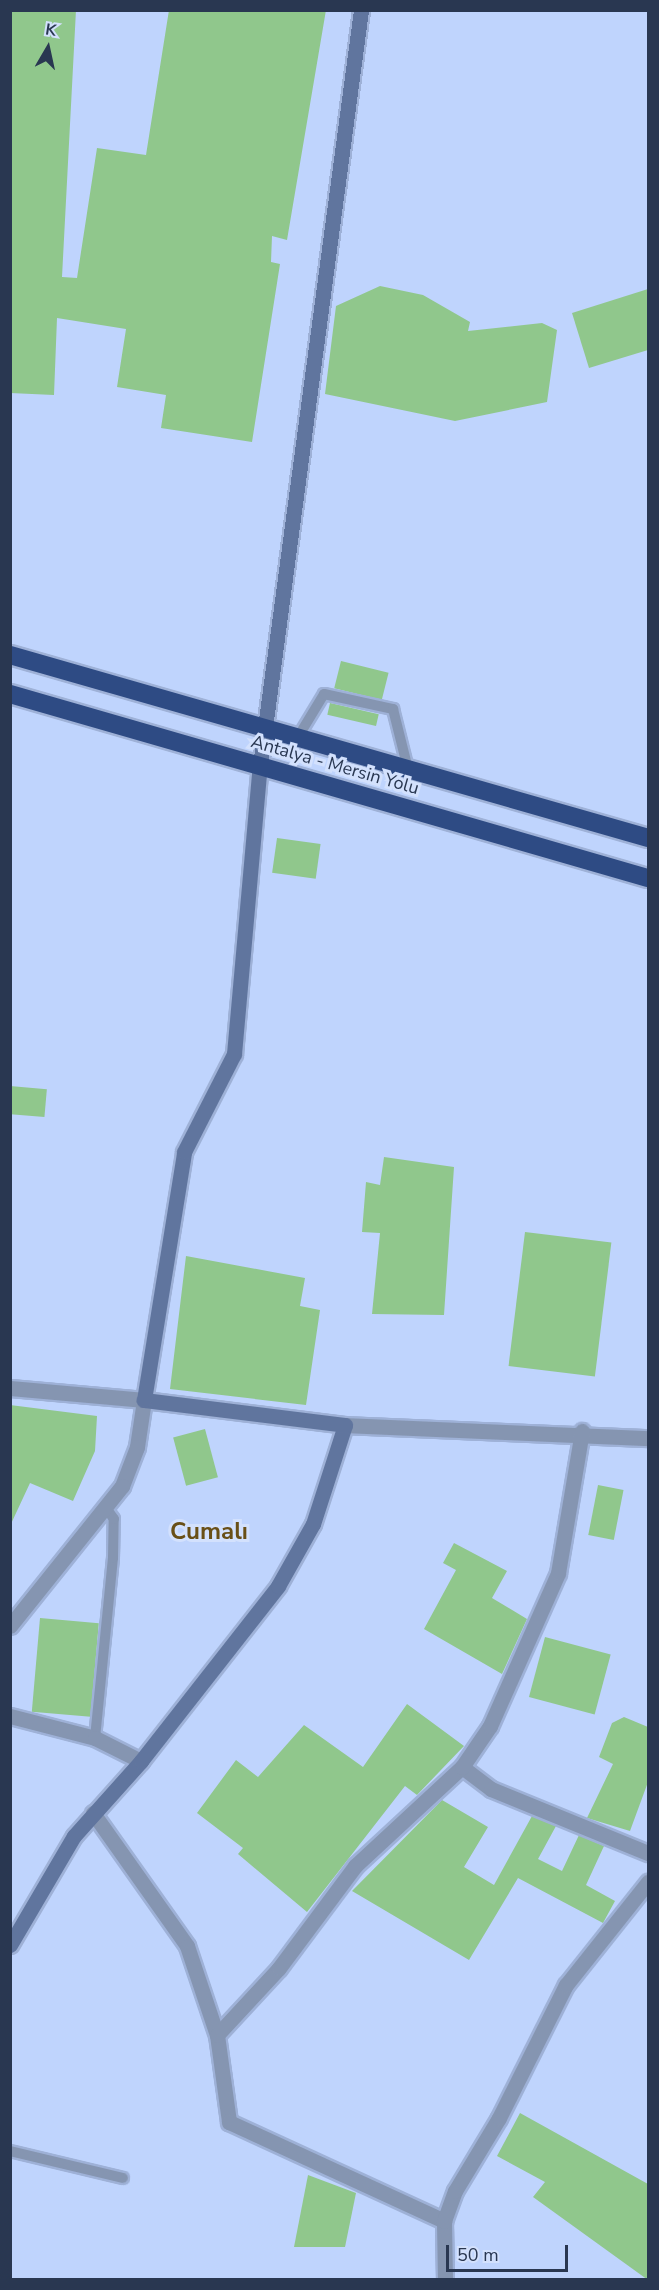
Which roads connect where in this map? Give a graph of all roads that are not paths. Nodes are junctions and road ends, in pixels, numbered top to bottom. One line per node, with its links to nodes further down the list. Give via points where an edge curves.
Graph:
1 (361, 10): 4 (street)
2 (10, 655): 4 (highway, Antalya - Mersin Yolu)
3 (10, 694): 6 (highway, Antalya - Mersin Yolu)
4 (266, 728): 5 (highway, Antalya - Mersin Yolu); 6 (street)
5 (298, 737): 7 (highway, Antalya - Mersin Yolu); 7 (lane, via 324,694 393,709)
6 (260, 765): 9 (highway, Antalya - Mersin Yolu); 11 (street, via 234,1054 184,1152)
7 (408, 769): 8 (highway, Antalya - Mersin Yolu)
8 (648, 838)
9 (648, 878)
10 (10, 1388): 11 (street)
11 (144, 1400): 12 (street); 15 (street, via 131,1467)
12 (345, 1425): 13 (street); 19 (street, via 326,1494 297,1556)
13 (582, 1431): 14 (street); 20 (street, via 566,1542 549,1599 490,1726)
14 (648, 1438)
15 (106, 1508): 16 (street); 18 (lane, via 113,1516 113,1558)
16 (10, 1626)
17 (10, 1716): 18 (street)
18 (95, 1738): 19 (street)
19 (141, 1761): 21 (street)
20 (462, 1767): 22 (street, via 492,1789); 25 (street, via 355,1866 279,1968)
21 (93, 1813): 24 (street, via 54,1865); 25 (street, via 187,1946)
22 (648, 1853)
23 (648, 1882): 28 (street, via 552,2009)
24 (10, 1945)
25 (217, 2035): 28 (street, via 230,2122)
26 (10, 2151): 27 (lane)
27 (123, 2178)
28 (444, 2221): 29 (street)
29 (445, 2280)

